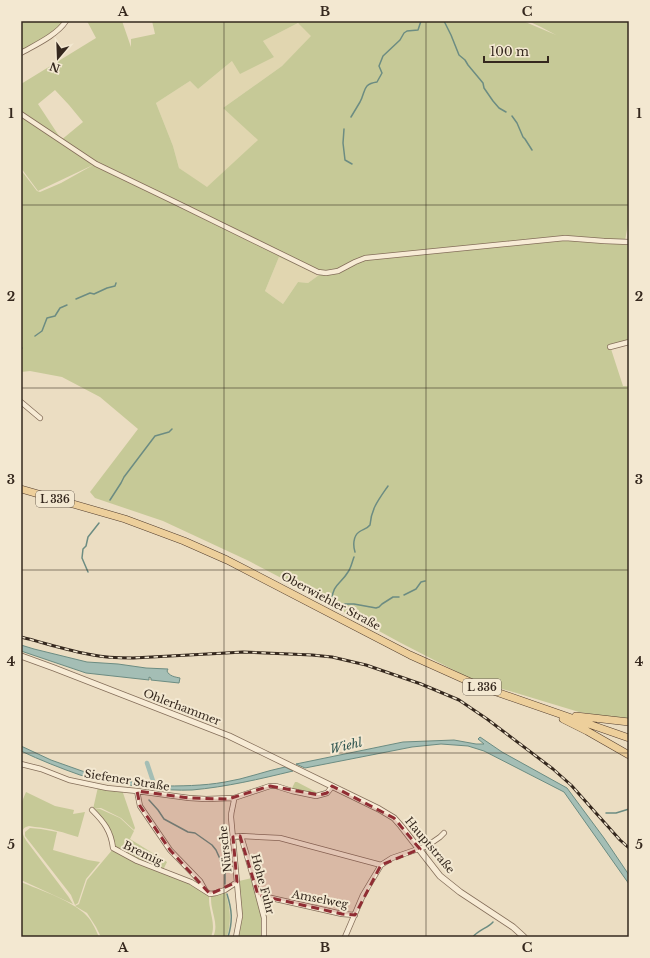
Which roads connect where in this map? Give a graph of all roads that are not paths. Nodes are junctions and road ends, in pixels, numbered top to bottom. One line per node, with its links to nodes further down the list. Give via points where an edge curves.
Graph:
1 (66, 21): 2 (street, via 63,27)
2 (21, 54)
3 (21, 114): 4 (street, via 96,164 318,272 338,271 365,258 565,238)
4 (629, 242)
5 (629, 342): 6 (street)
6 (610, 347)
7 (21, 402): 8 (street)
8 (40, 418)
9 (21, 489): 11 (main road, Oberwiehler Straße / L 336, via 184,541 227,560 410,655 479,686)
10 (21, 656): 17 (street, Ohlerhammer, via 222,733)
11 (532, 704): 12 (main road, Oberwiehler Straße / L 336); 15 (main road, L 336)
12 (565, 715): 13 (main road, L 336); 14 (main road, Oberwiehler Straße / L 336)
13 (629, 722)
14 (629, 738)
15 (629, 755)
16 (21, 764): 18 (street, Siefener Straße, via 70,780)
17 (332, 786): 19 (street, via 327,793 316,796 270,786); 24 (street, Hauptstraße, via 394,818)
18 (137, 791): 19 (street, Siefener Straße, via 189,798); 27 (street, Bremig, via 140,806 170,850 200,881)
19 (234, 798): 23 (street, Nürsche, via 231,810)
20 (92, 810): 27 (street, Bremig, via 108,830 113,848 137,861 190,882)
21 (444, 833): 24 (street)
22 (241, 836): 23 (street); 25 (street, via 280,838); 28 (street, Hohe Fuhr)
23 (232, 837): 26 (street, Nürsche)
24 (420, 849): 25 (street, via 392,858); 30 (street, Hauptstraße, via 440,876)
25 (381, 865): 29 (street)
26 (237, 882): 27 (street, via 225,890 210,894); 31 (street, Nürsche, via 240,916)
27 (206, 892)
28 (258, 895): 29 (street, Amselweg, via 342,914); 32 (street, Hohe Fuhr, via 264,918)
29 (355, 914): 33 (street)
30 (523, 936)
31 (236, 937)
32 (264, 937)
33 (345, 937)

